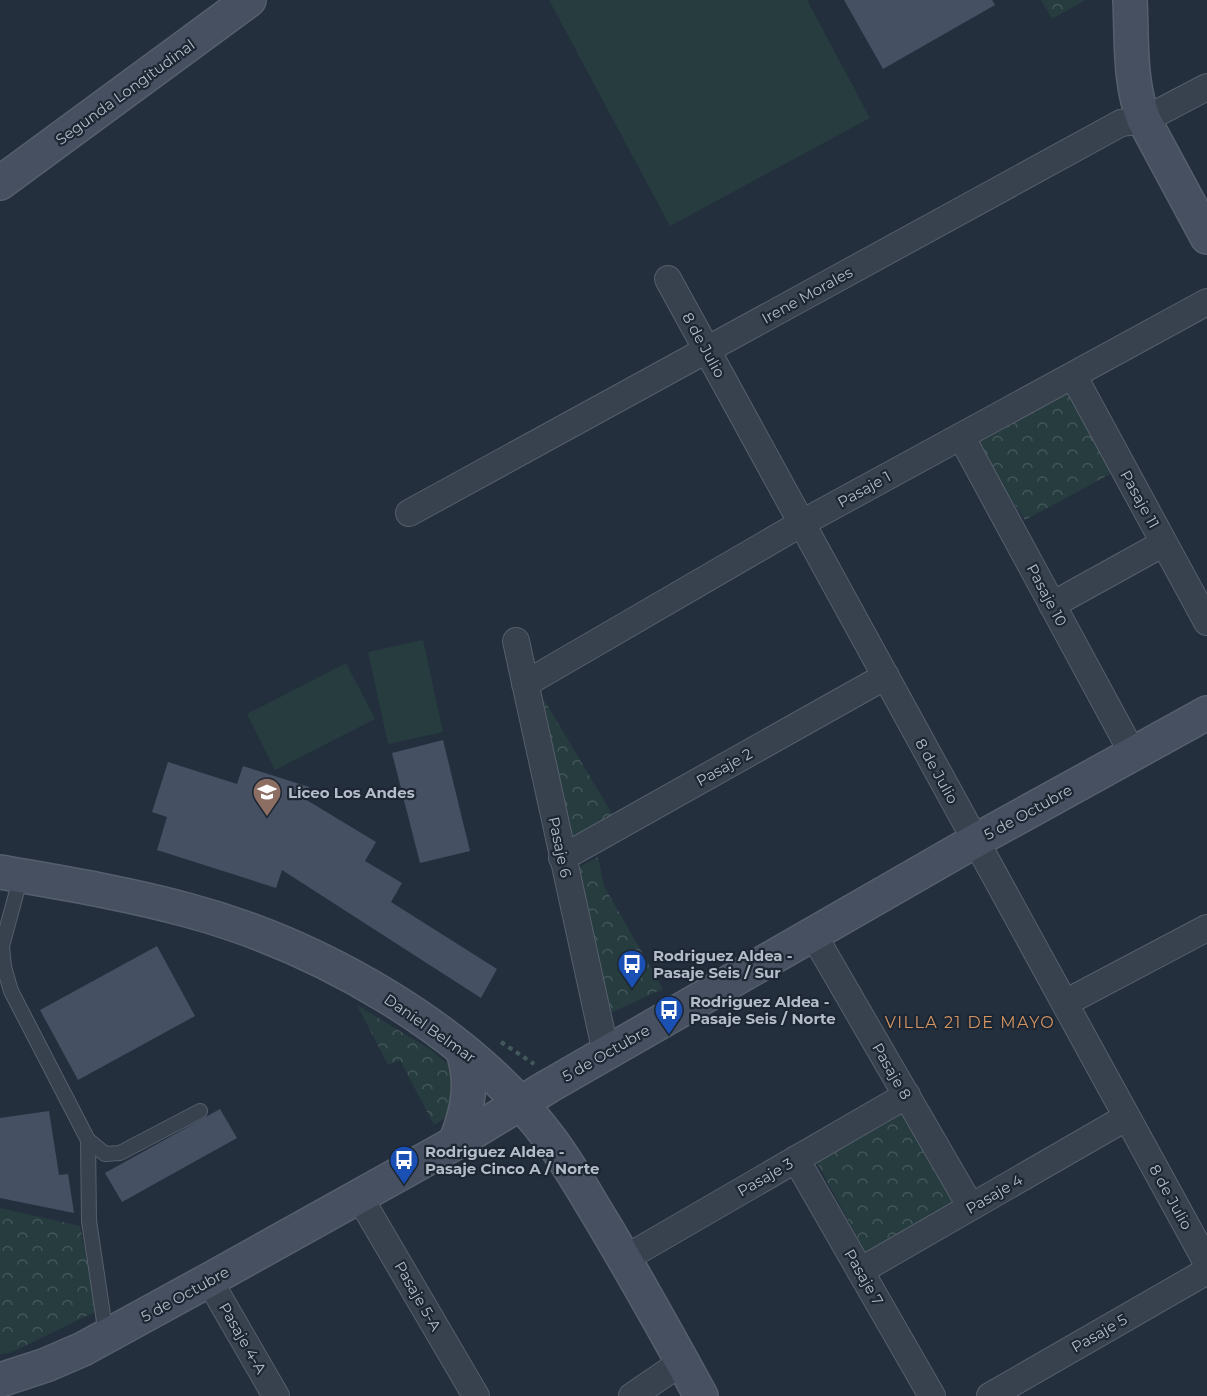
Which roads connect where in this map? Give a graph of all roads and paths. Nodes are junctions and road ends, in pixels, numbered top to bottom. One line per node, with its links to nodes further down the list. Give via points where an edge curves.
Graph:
1 (249, 0): 5 (main road, Segunda Longitudinal)
2 (1130, 0): 4 (main road, via 1135,90)
3 (1207, 87): 4 (street, Irene Morales)
4 (1144, 120): 6 (main road); 9 (street, Irene Morales, via 1121,123)
5 (0, 183)
6 (1207, 237)
7 (668, 279): 9 (street, 8 de Julio)
8 (1207, 302): 10 (street, Pasaje 1)
9 (706, 350): 12 (street, Irene Morales); 13 (street, 8 de Julio)
10 (1072, 375): 11 (street, Pasaje 1); 14 (street, Pasaje 11)
11 (961, 436): 13 (street, Pasaje 1); 15 (street, Pasaje 10)
12 (410, 513)
13 (802, 523): 18 (street, 8 de Julio); 19 (street, Pasaje 1)
14 (1164, 543): 15 (street); 16 (street, Pasaje 11)
15 (1052, 606): 21 (street, Pasaje 10)
16 (1207, 622)
17 (516, 641): 19 (street, Pasaje 6)
18 (886, 676): 22 (street, 8 de Julio); 23 (street, Pasaje 2)
19 (525, 684): 23 (street, Pasaje 6)
20 (1207, 713): 21 (main road, 5 de Octubre)
21 (1133, 754): 22 (main road, 5 de Octubre)
22 (975, 841): 26 (main road, 5 de Octubre); 27 (street, 8 de Julio)
23 (562, 858): 29 (street, Pasaje 6)
24 (11, 874): 28 (main road, Daniel Belmar, via 144,899 231,923 322,961 370,987); 34 (lane, via 2,946 4,967 11,991)
25 (1207, 928): 27 (street)
26 (813, 934): 29 (main road, 5 de Octubre); 30 (street, Pasaje 8)
27 (1065, 1003): 33 (street, 8 de Julio)
28 (462, 1049): 31 (main road, Daniel Belmar); 35 (main road, via 468,1064 469,1097)
29 (606, 1053): 31 (main road, 5 de Octubre)
30 (906, 1095): 36 (street, Pasaje 3); 38 (street, Pasaje 8)
31 (519, 1103): 35 (main road, 5 de Octubre); 39 (main road, Daniel Belmar, via 564,1160)
32 (200, 1111): 34 (lane, via 120,1153 105,1155)
33 (1127, 1117): 38 (street, Pasaje 4); 40 (street, 8 de Julio)
34 (88, 1140): 44 (lane, via 89,1221)
35 (455, 1143): 37 (main road, 5 de Octubre)
36 (796, 1159): 39 (street, Pasaje 3); 41 (street, Pasaje 7)
37 (359, 1196): 43 (main road, 5 de Octubre); 48 (street, Pasaje 5-A)
38 (971, 1207): 41 (street, Pasaje 4)
39 (624, 1259): 45 (main road, Daniel Belmar)
40 (1207, 1263)
41 (860, 1271): 51 (street, Pasaje 7)
42 (1207, 1271): 52 (street, Pasaje 5)
43 (209, 1280): 44 (main road, 5 de Octubre); 47 (street, Pasaje 4-A)
44 (106, 1337): 46 (main road, 5 de Octubre, via 46,1365)
45 (682, 1362): 49 (street); 50 (main road, Daniel Belmar)
46 (0, 1380)
47 (276, 1396)
48 (476, 1396)
49 (632, 1396)
50 (701, 1396)
51 (932, 1396)
52 (990, 1396)

